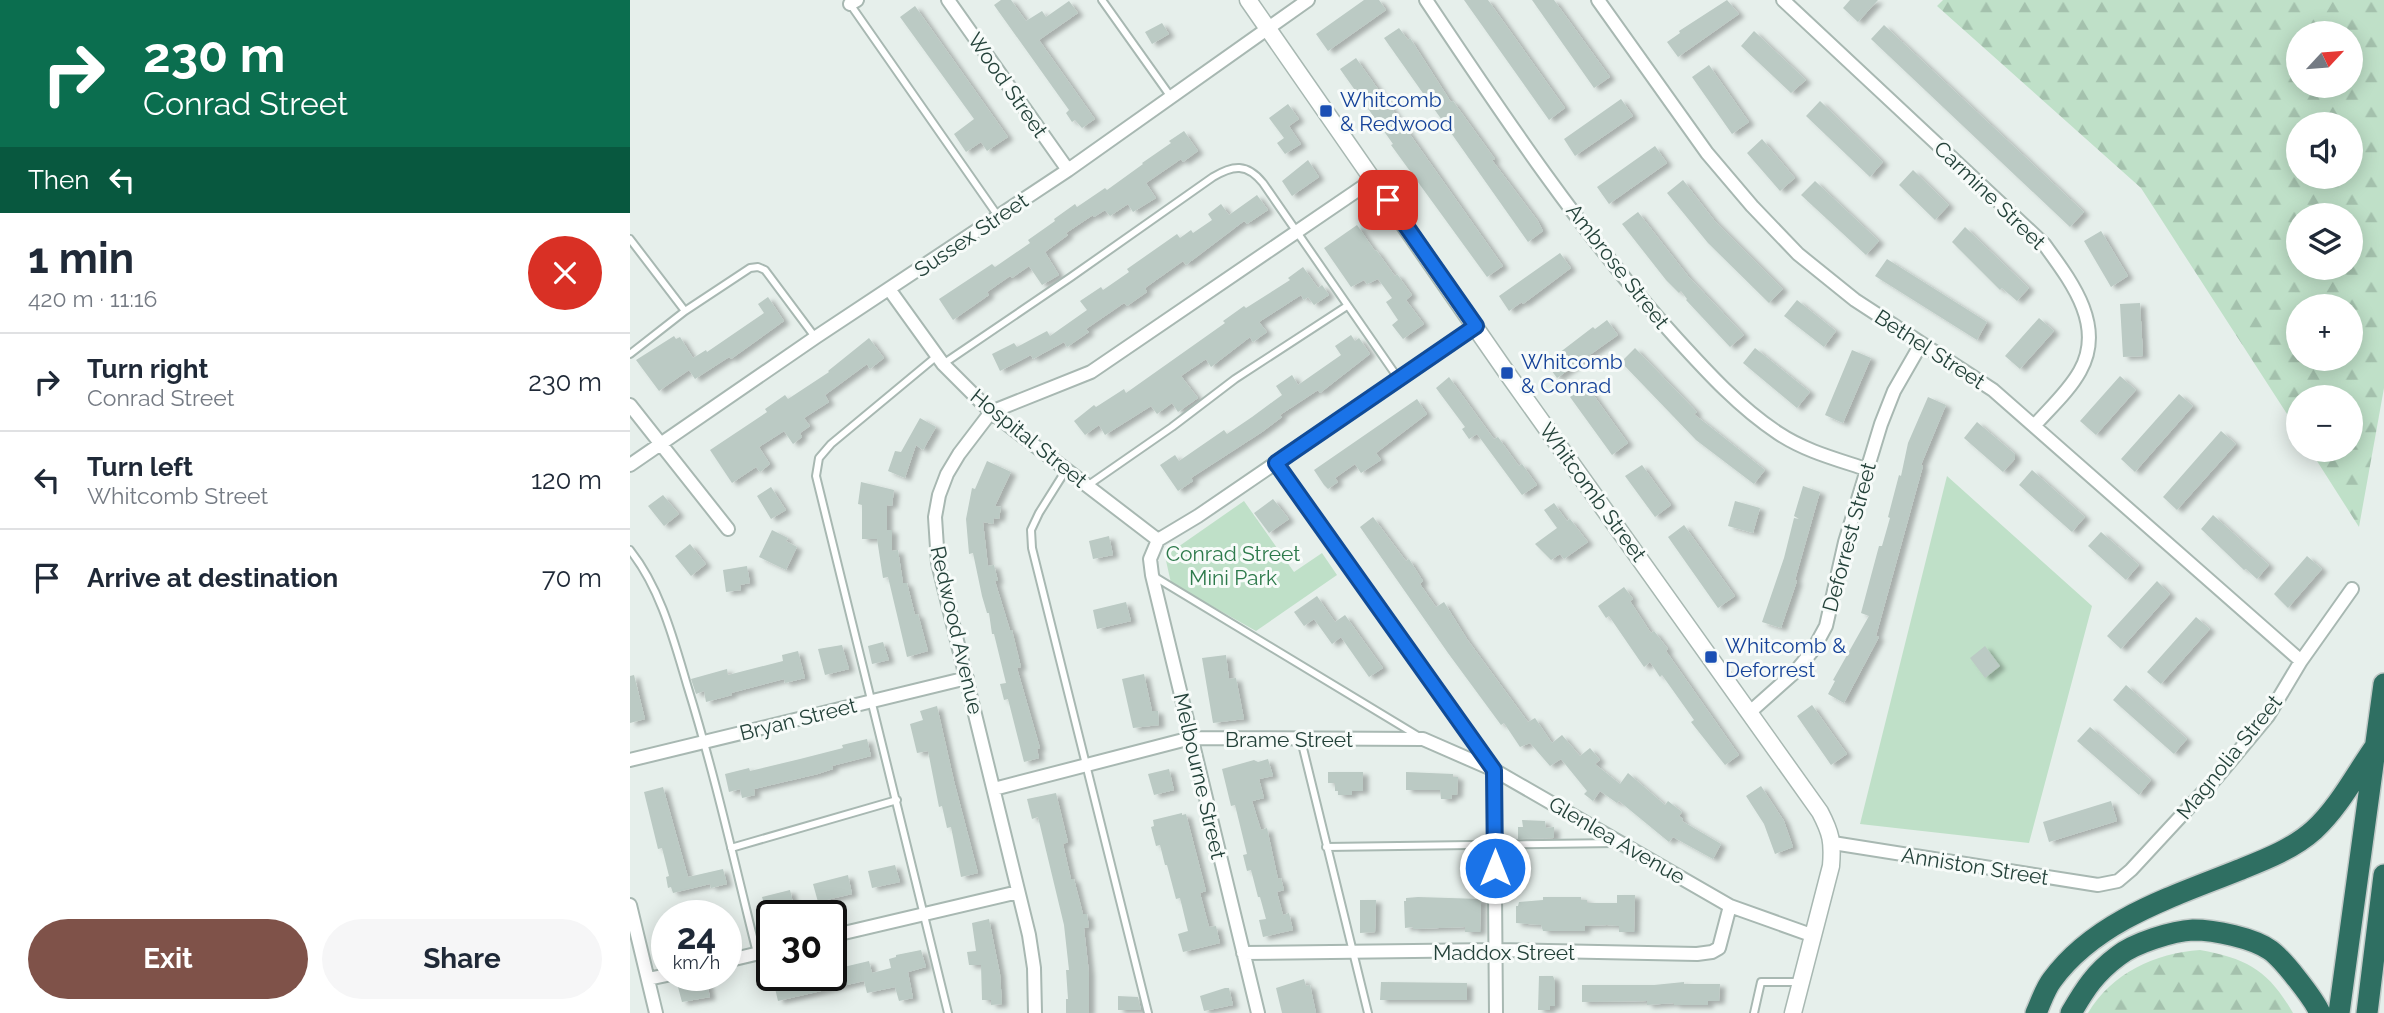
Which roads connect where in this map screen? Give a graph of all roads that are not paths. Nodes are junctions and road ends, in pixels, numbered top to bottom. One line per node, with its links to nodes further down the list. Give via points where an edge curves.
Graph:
1 (948, 0): 11 (street, Wood Street)
2 (1102, 0): 10 (lane)
3 (1248, 0): 9 (street, Whitcomb Street)
4 (1308, 0): 9 (street, Sussex Street)
5 (1426, 0): 31 (street, Ambrose Street, via 1595,240 1694,358 1777,433 1806,449)
6 (1598, 0): 21 (street, Bethel Street, via 1707,153 1752,206 1798,254)
7 (1783, 0): 27 (street, Carmine Street, via 2044,244 2068,278 2089,325 2089,348 2081,370)
8 (854, 2): 13 (lane)
9 (1268, 28): 10 (street, Sussex Street); 12 (street, Whitcomb Street)
10 (1171, 97): 11 (street, Sussex Street)
11 (1068, 170): 13 (street, Sussex Street)
12 (1374, 179): 14 (street); 19 (street, Whitcomb Street)
13 (999, 216): 16 (street, Sussex Street)
14 (1296, 232): 17 (lane); 23 (lane, via 1255,173 1226,169); 26 (street, via 1091,372)
15 (630, 239): 18 (lane)
16 (889, 289): 20 (street, Sussex Street); 23 (street, Hospital Street)
17 (1347, 306): 24 (lane); 33 (lane, via 1235,379)
18 (685, 311): 20 (lane, via 758,267 771,277); 22 (lane)
19 (1476, 326): 24 (street); 43 (street, Whitcomb Street)
20 (816, 337): 28 (street, Sussex Street)
21 (1921, 344): 27 (street, Bethel Street, via 1993,390); 31 (street, Deforrest Street, via 1894,391)
22 (630, 354)
23 (940, 360): 26 (street, Hospital Street); 42 (lane, via 831,444 820,458 816,476)
24 (1398, 378): 29 (street)
25 (630, 405): 28 (street)
26 (991, 412): 32 (street, Hospital Street); 40 (street, Redwood Avenue, via 947,474 935,517 939,563)
27 (2035, 425): 39 (street, Bethel Street)
28 (659, 444): 30 (street, Sussex Street); 34 (street)
29 (1276, 463): 35 (street); 51 (street)
30 (630, 465)
31 (1866, 469): 43 (street, Deforrest Street, via 1826,626 1796,671)
32 (1066, 470): 33 (street, Hospital Street); 50 (lane, via 1031,530 1032,548)
33 (1087, 486): 35 (street, Hospital Street)
34 (728, 529)
35 (1158, 540): 37 (street, Melbourne Street, via 1150,559)
36 (630, 550): 47 (lane, via 669,624)
37 (1152, 575): 44 (street, Melbourne Street); 45 (lane)
38 (2352, 589): 39 (street, Magnolia Street)
39 (2301, 661): 60 (street, Magnolia Street, via 2268,716 2227,766)
40 (967, 678): 42 (street, Bryan Street); 52 (street, Redwood Avenue)
41 (2384, 684): 48 (highway)
42 (873, 701): 47 (street, Bryan Street); 53 (lane)
43 (1750, 712): 55 (street, Whitcomb Street, via 1820,811)
44 (1191, 738): 46 (street, Brame Street); 50 (street, Brame Street); 70 (street, Melbourne Street)
45 (1423, 739): 46 (street, Brame Street); 51 (street, Glenlea Avenue)
46 (1301, 740): 57 (lane)
47 (705, 742): 49 (street, Bryan Street); 58 (lane)
48 (2377, 744): 83 (highway, via 2313,831 2275,855 2103,930 2063,966); 86 (highway)
49 (630, 760)
50 (1088, 766): 52 (street, Brame Street); 77 (lane)
51 (1494, 770): 54 (street, Glenlea Avenue); 56 (street)
52 (994, 789): 61 (street, Redwood Avenue)
53 (897, 800): 58 (lane); 64 (lane)
54 (1622, 843): 56 (lane); 63 (street, Glenlea Avenue)
55 (1833, 843): 60 (street, Anniston Street, via 2098,885); 66 (street)
56 (1495, 845): 57 (lane); 68 (street)
57 (1326, 846): 69 (lane)
58 (731, 848): 67 (lane)
59 (2384, 875): 87 (highway)
60 (2118, 881)
61 (1018, 892): 64 (street); 76 (street, Redwood Avenue, via 1034,968)
62 (630, 905): 72 (street)
63 (1730, 906): 66 (street, Glenlea Avenue); 68 (street, Maddox Street, via 1720,948 1712,952)
64 (924, 914): 65 (street); 75 (lane)
65 (847, 932)
66 (1814, 936): 73 (street)
67 (756, 949)
68 (1495, 950): 69 (street, Maddox Street); 80 (street)
69 (1351, 952): 70 (street, Maddox Street); 79 (lane)
70 (1242, 953): 78 (street, Melbourne Street)
71 (651, 978): 72 (street)
72 (648, 979): 74 (street)
73 (1802, 982): 81 (lane, via 1762,982); 82 (street)
74 (656, 1013)
75 (948, 1013)
76 (1035, 1013)
77 (1148, 1013)
78 (1258, 1013)
79 (1368, 1013)
80 (1496, 1013)
81 (1755, 1013)
82 (1793, 1013)
83 (2035, 1013)
84 (2071, 1013): 85 (highway, via 2092,978 2120,954 2193,930 2234,935 2271,950)
85 (2320, 1013)
86 (2339, 1013)
87 (2367, 1013)

